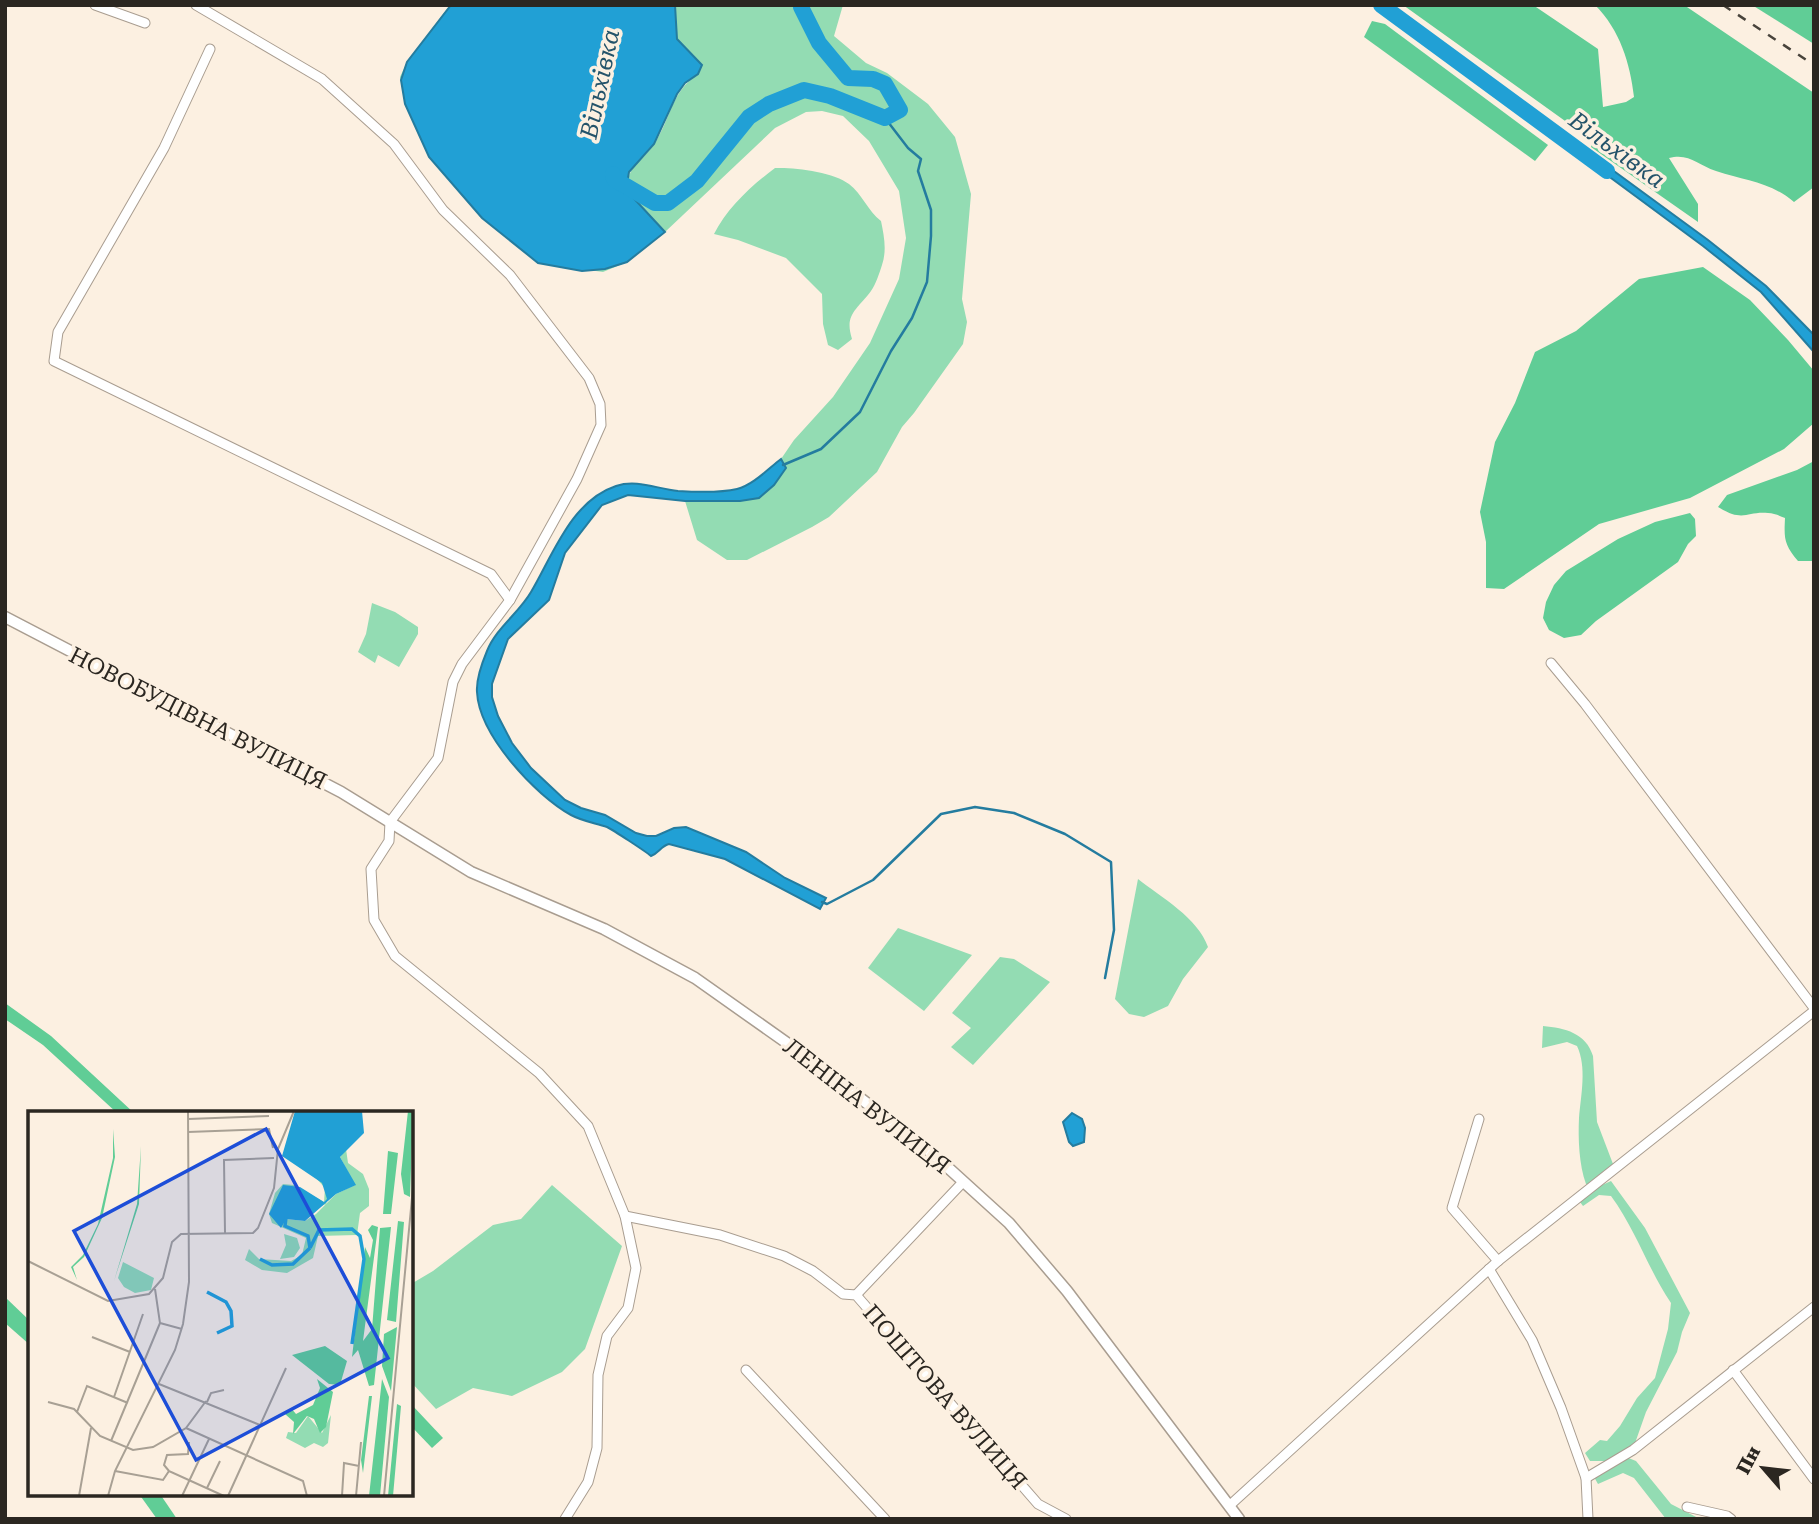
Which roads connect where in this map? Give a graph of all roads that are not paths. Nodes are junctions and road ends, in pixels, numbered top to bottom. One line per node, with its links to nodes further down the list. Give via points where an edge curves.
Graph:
1 (94, 5): 3 (street)
2 (196, 5): 5 (street, via 322,79 394,144 443,210 510,275 589,378 600,404 601,425)
3 (145, 23)
4 (211, 49): 5 (street, via 164,148 58,332 54,361 491,574)
5 (510, 600): 8 (street, via 462,664 453,681 438,758)
6 (5, 617): 8 (street, НОВОБУДІВНА ВУЛИЦЯ)
7 (1551, 663): 9 (street)
8 (390, 822): 11 (street, ЛЕНІНА ВУЛИЦЯ, via 471,872 604,929 695,978 815,1064); 12 (street, via 389,841 371,869 374,920 395,956 539,1073 588,1126)
9 (1814, 1009): 13 (street)
10 (1479, 1119): 13 (street, via 1452,1208)
11 (963, 1182): 15 (street); 21 (street, ЛЕНІНА ВУЛИЦЯ, via 1046,1264)
12 (625, 1216): 15 (street, ПОШТОВА ВУЛИЦЯ, via 720,1235 784,1256 843,1294); 23 (street, via 636,1268 628,1308 607,1336 598,1375 597,1448 588,1482)
13 (1498, 1261): 14 (street)
14 (1489, 1269): 19 (street, via 1532,1340); 21 (street)
15 (856, 1295): 25 (street, ПОШТОВА ВУЛИЦЯ, via 1038,1504)
16 (1814, 1307): 18 (street)
17 (746, 1370): 24 (street)
18 (1733, 1370): 19 (street, via 1633,1450); 20 (street)
19 (1586, 1478): 27 (street)
20 (1814, 1479)
21 (1229, 1506): 26 (street, ЛЕНІНА ВУЛИЦЯ)
22 (1687, 1507): 28 (street)
23 (565, 1519)
24 (886, 1519)
25 (1066, 1519)
26 (1239, 1519)
27 (1588, 1519)
28 (1731, 1519)

